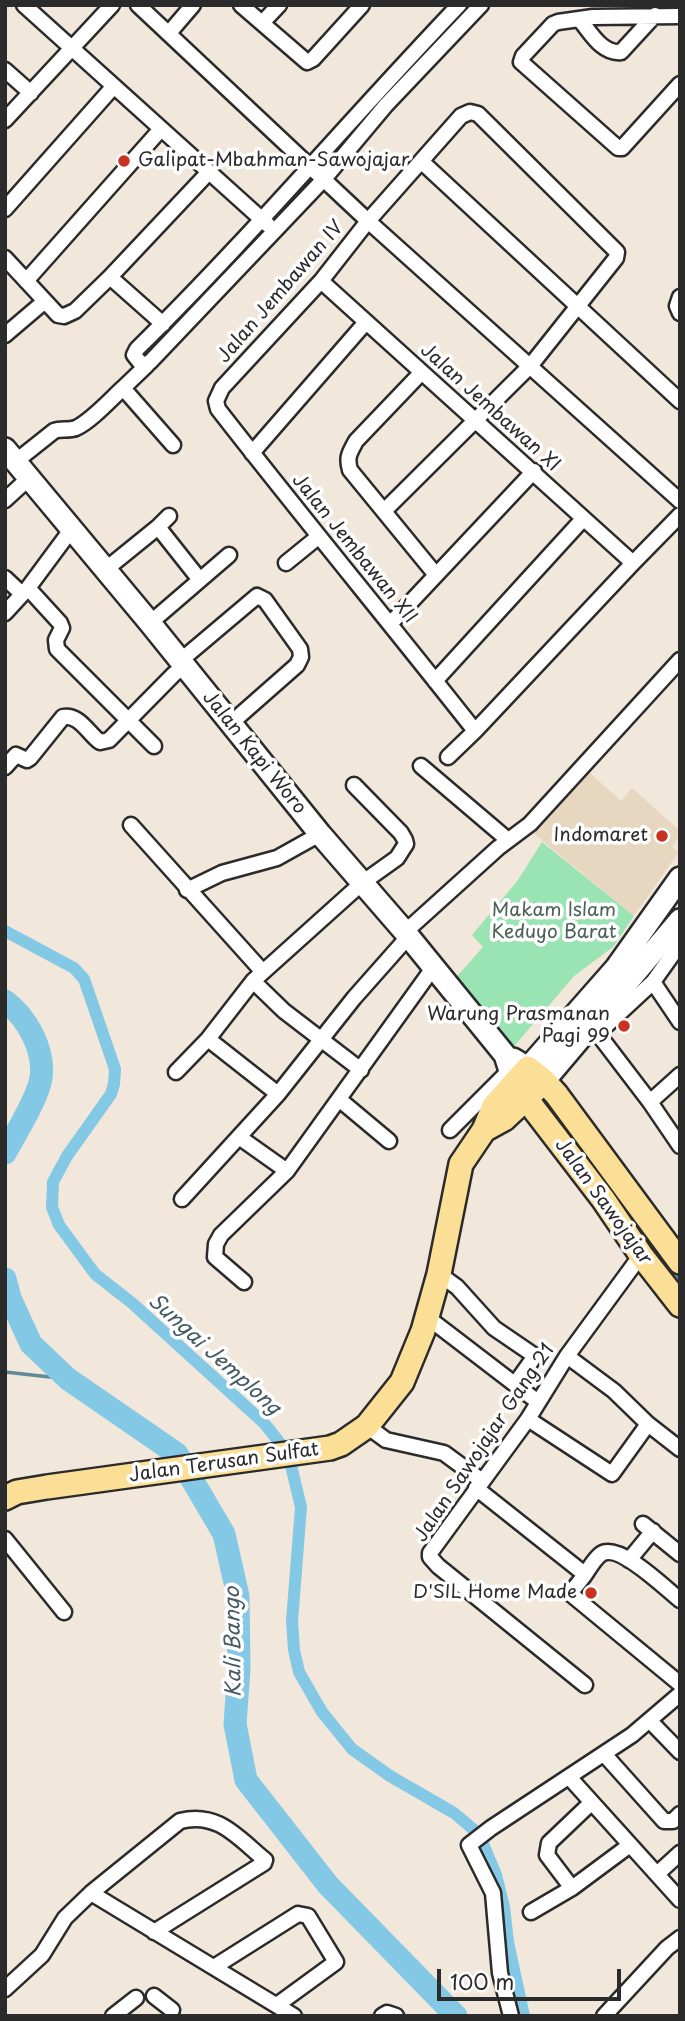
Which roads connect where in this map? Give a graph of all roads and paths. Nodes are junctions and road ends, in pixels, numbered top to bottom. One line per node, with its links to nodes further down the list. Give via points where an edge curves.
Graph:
1 (24, 5): 15 (street)
2 (112, 5): 15 (street)
3 (138, 5): 14 (street)
4 (193, 5): 14 (street)
5 (241, 5): 13 (street)
6 (279, 5): 13 (street)
7 (362, 5): 13 (street, via 307,62)
8 (459, 5): 20 (street)
9 (481, 5): 21 (street)
10 (655, 15): 11 (street); 12 (street); 12 (street, via 621,51 613,52)
11 (679, 15)
12 (580, 20): 17 (street, via 553,24 522,62 615,148 622,148)
13 (262, 23)
14 (169, 33): 25 (street)
15 (73, 48): 18 (street); 19 (street)
16 (5, 71): 19 (street)
17 (680, 84)
18 (114, 86): 23 (street); 28 (street)
19 (31, 93): 22 (street)
20 (374, 94): 21 (street); 25 (street)
21 (386, 105): 27 (street)
22 (5, 120)
23 (160, 129): 26 (street); 34 (street)
24 (422, 162): 30 (street, Jalan Jembawan IV); 38 (street); 38 (street, Jalan Jembawan IV, via 461,116 470,111 478,114 616,248 616,258)
25 (311, 167): 27 (street); 29 (street)
26 (208, 173): 29 (street); 33 (street)
27 (324, 179): 30 (street); 31 (street)
28 (5, 209)
29 (261, 220): 31 (street); 41 (street)
30 (368, 220): 35 (street, Jalan Jembawan IV); 44 (street)
31 (275, 231): 43 (street)
32 (5, 258): 34 (street)
33 (110, 278): 37 (street, via 68,315 58,315); 41 (street)
34 (26, 281): 37 (street)
35 (321, 281): 40 (street, Jalan Jembawan XI); 47 (street, Jalan Jembawan IV)
36 (680, 297): 39 (street)
37 (45, 301): 42 (street)
38 (578, 308): 44 (street); 48 (street)
39 (680, 313)
40 (366, 322): 45 (street, Jalan Jembawan XI); 51 (street)
41 (163, 324): 43 (street, via 134,355)
42 (5, 335)
43 (147, 365): 46 (street)
44 (531, 365): 49 (street); 55 (street)
45 (421, 373): 49 (street, Jalan Jembawan XI); 56 (street, via 348,454 350,470)
46 (123, 388): 50 (street); 52 (street, via 80,425 58,429)
47 (222, 388): 51 (street, Jalan Jembawan XII, via 218,409)
48 (680, 401)
49 (475, 419): 53 (street, Jalan Jembawan XI); 56 (street)
50 (173, 445)
51 (253, 453): 60 (street, Jalan Jembawan XII)
52 (16, 463): 54 (street); 59 (street, Jalan Kapi Woro)
53 (534, 471): 58 (street, Jalan Jembawan XI); 65 (street)
54 (5, 500)
55 (680, 500)
56 (384, 511): 65 (street)
57 (680, 515): 62 (street)
58 (583, 519): 62 (street, Jalan Jembawan XI); 74 (street)
59 (71, 530): 64 (street, Jalan Kapi Woro); 68 (street)
60 (318, 537): 63 (street); 71 (street, Jalan Jembawan XII)
61 (229, 555): 67 (street)
62 (633, 563): 77 (street)
63 (286, 564)
64 (105, 570): 67 (street, via 163,522); 70 (street, Jalan Kapi Woro)
65 (436, 575): 71 (street)
66 (5, 578): 68 (street)
67 (200, 580): 70 (street)
68 (25, 591): 69 (street); 75 (street, via 60,623 57,649)
69 (5, 612)
70 (150, 623): 73 (street, Jalan Kapi Woro)
71 (391, 623): 74 (street, Jalan Jembawan XII)
72 (680, 660): 85 (street, via 545,810)
73 (182, 664): 75 (street); 76 (street, Jalan Kapi Woro); 76 (street, via 257,596 265,600 301,657)
74 (435, 681): 77 (street, Jalan Jembawan XII)
75 (128, 720): 78 (street); 81 (street, via 103,743 71,716 63,717 30,758 16,755)
76 (230, 724): 84 (street, Jalan Kapi Woro)
77 (475, 732): 79 (street)
78 (154, 746)
79 (448, 757)
80 (421, 766): 85 (street)
81 (5, 767)
82 (354, 785): 87 (street, via 401,833 406,844 397,858)
83 (131, 825): 88 (street)
84 (320, 834): 87 (street, Jalan Kapi Woro); 88 (street, via 277,858 222,873)
85 (508, 840): 90 (street)
86 (680, 878): 93 (street, Jalan Terusan Sulfat)
87 (362, 883): 90 (street, Jalan Kapi Woro); 94 (street)
88 (187, 890): 94 (street)
89 (680, 920): 91 (street, Jalan Terusan Sulfat)
90 (406, 934): 92 (street, Jalan Kapi Woro); 99 (street)
91 (672, 952): 93 (street, Jalan Terusan Sulfat); 95 (street)
92 (433, 968): 100 (street); 102 (street, Jalan Kapi Woro)
93 (623, 974): 97 (street, Jalan Terusan Sulfat); 102 (street, Jalan Terusan Sulfat)
94 (258, 977): 98 (street); 99 (street, via 284,1011)
95 (653, 982): 96 (street); 97 (street)
96 (680, 1022)
97 (595, 1029): 102 (street, Jalan Terusan Sulfat); 106 (street)
98 (208, 1039): 101 (street); 104 (street)
99 (320, 1040): 100 (street); 104 (street)
100 (360, 1070): 105 (street)
101 (176, 1072)
102 (521, 1074): 107 (street); 113 (main road, Jalan Sawojajar); 114 (main road, Jalan Sawojajar); 115 (main road, Jalan Terusan Sulfat, via 494,1106 458,1172)
103 (680, 1074): 106 (street)
104 (278, 1094): 108 (street)
105 (340, 1100): 109 (street); 111 (street)
106 (650, 1102): 110 (street)
107 (450, 1130)
108 (239, 1137): 111 (street); 112 (street)
109 (389, 1141)
110 (680, 1146)
111 (287, 1171): 116 (street, via 216,1244 215,1257)
112 (182, 1199)
113 (641, 1255): 117 (main road, Jalan Sawojajar); 119 (street, Jalan Sawojajar Gang 21)
114 (680, 1262)
115 (439, 1274): 118 (main road, Jalan Terusan Sulfat); 120 (street, via 494,1328 535,1356)
116 (244, 1282)
117 (680, 1305)
118 (427, 1317): 120 (street); 124 (main road, Jalan Terusan Sulfat, via 402,1382)
119 (567, 1356): 121 (street, Jalan Sawojajar Gang 21); 123 (street)
120 (515, 1384): 121 (street)
121 (538, 1402): 122 (street, Jalan Sawojajar Gang 21)
122 (528, 1419): 123 (street, via 612,1474); 126 (street, Jalan Sawojajar Gang 21)
123 (648, 1424): 125 (street)
124 (367, 1426): 126 (street, via 386,1440 444,1453); 127 (main road, Jalan Terusan Sulfat, via 341,1444 305,1452 47,1487)
125 (680, 1449)
126 (479, 1484): 131 (street); 135 (street, Jalan Sawojajar Gang 21, via 430,1557)
127 (5, 1497)
128 (5, 1539): 133 (street)
129 (680, 1554): 130 (street, via 648,1527)
130 (629, 1560): 131 (street, via 605,1552); 132 (street)
131 (584, 1576): 134 (street, via 572,1595)
132 (680, 1600)
133 (64, 1612)
134 (680, 1684)
135 (585, 1685)
136 (679, 1695): 137 (street)
137 (649, 1721): 138 (street); 139 (street)
138 (680, 1752)
139 (604, 1754): 140 (street); 142 (street, via 663,1821 673,1821)
140 (569, 1777): 141 (street); 162 (street, via 469,1845 493,1893 500,1973)
141 (591, 1802): 143 (street); 146 (street, via 547,1850)
142 (680, 1814)
143 (630, 1846): 145 (street); 146 (street)
144 (680, 1853): 145 (street)
145 (657, 1874): 148 (street)
146 (572, 1888): 149 (street)
147 (91, 1893): 150 (street); 150 (street, via 180,1821 192,1818 214,1821 265,1860); 153 (street, via 65,1918 42,1955)
148 (680, 1900)
149 (531, 1912)
150 (154, 1931): 152 (street)
151 (680, 1938): 163 (street)
152 (214, 1968): 156 (street); 156 (street, via 298,1914 308,1916 336,1962)
153 (5, 1989)
154 (154, 1996): 157 (street)
155 (136, 1998): 158 (street)
156 (277, 2005): 159 (street)
157 (172, 2009)
158 (113, 2016)
159 (294, 2016)
160 (382, 2016): 161 (street)
161 (396, 2016)
162 (511, 2016)
163 (604, 2016)

